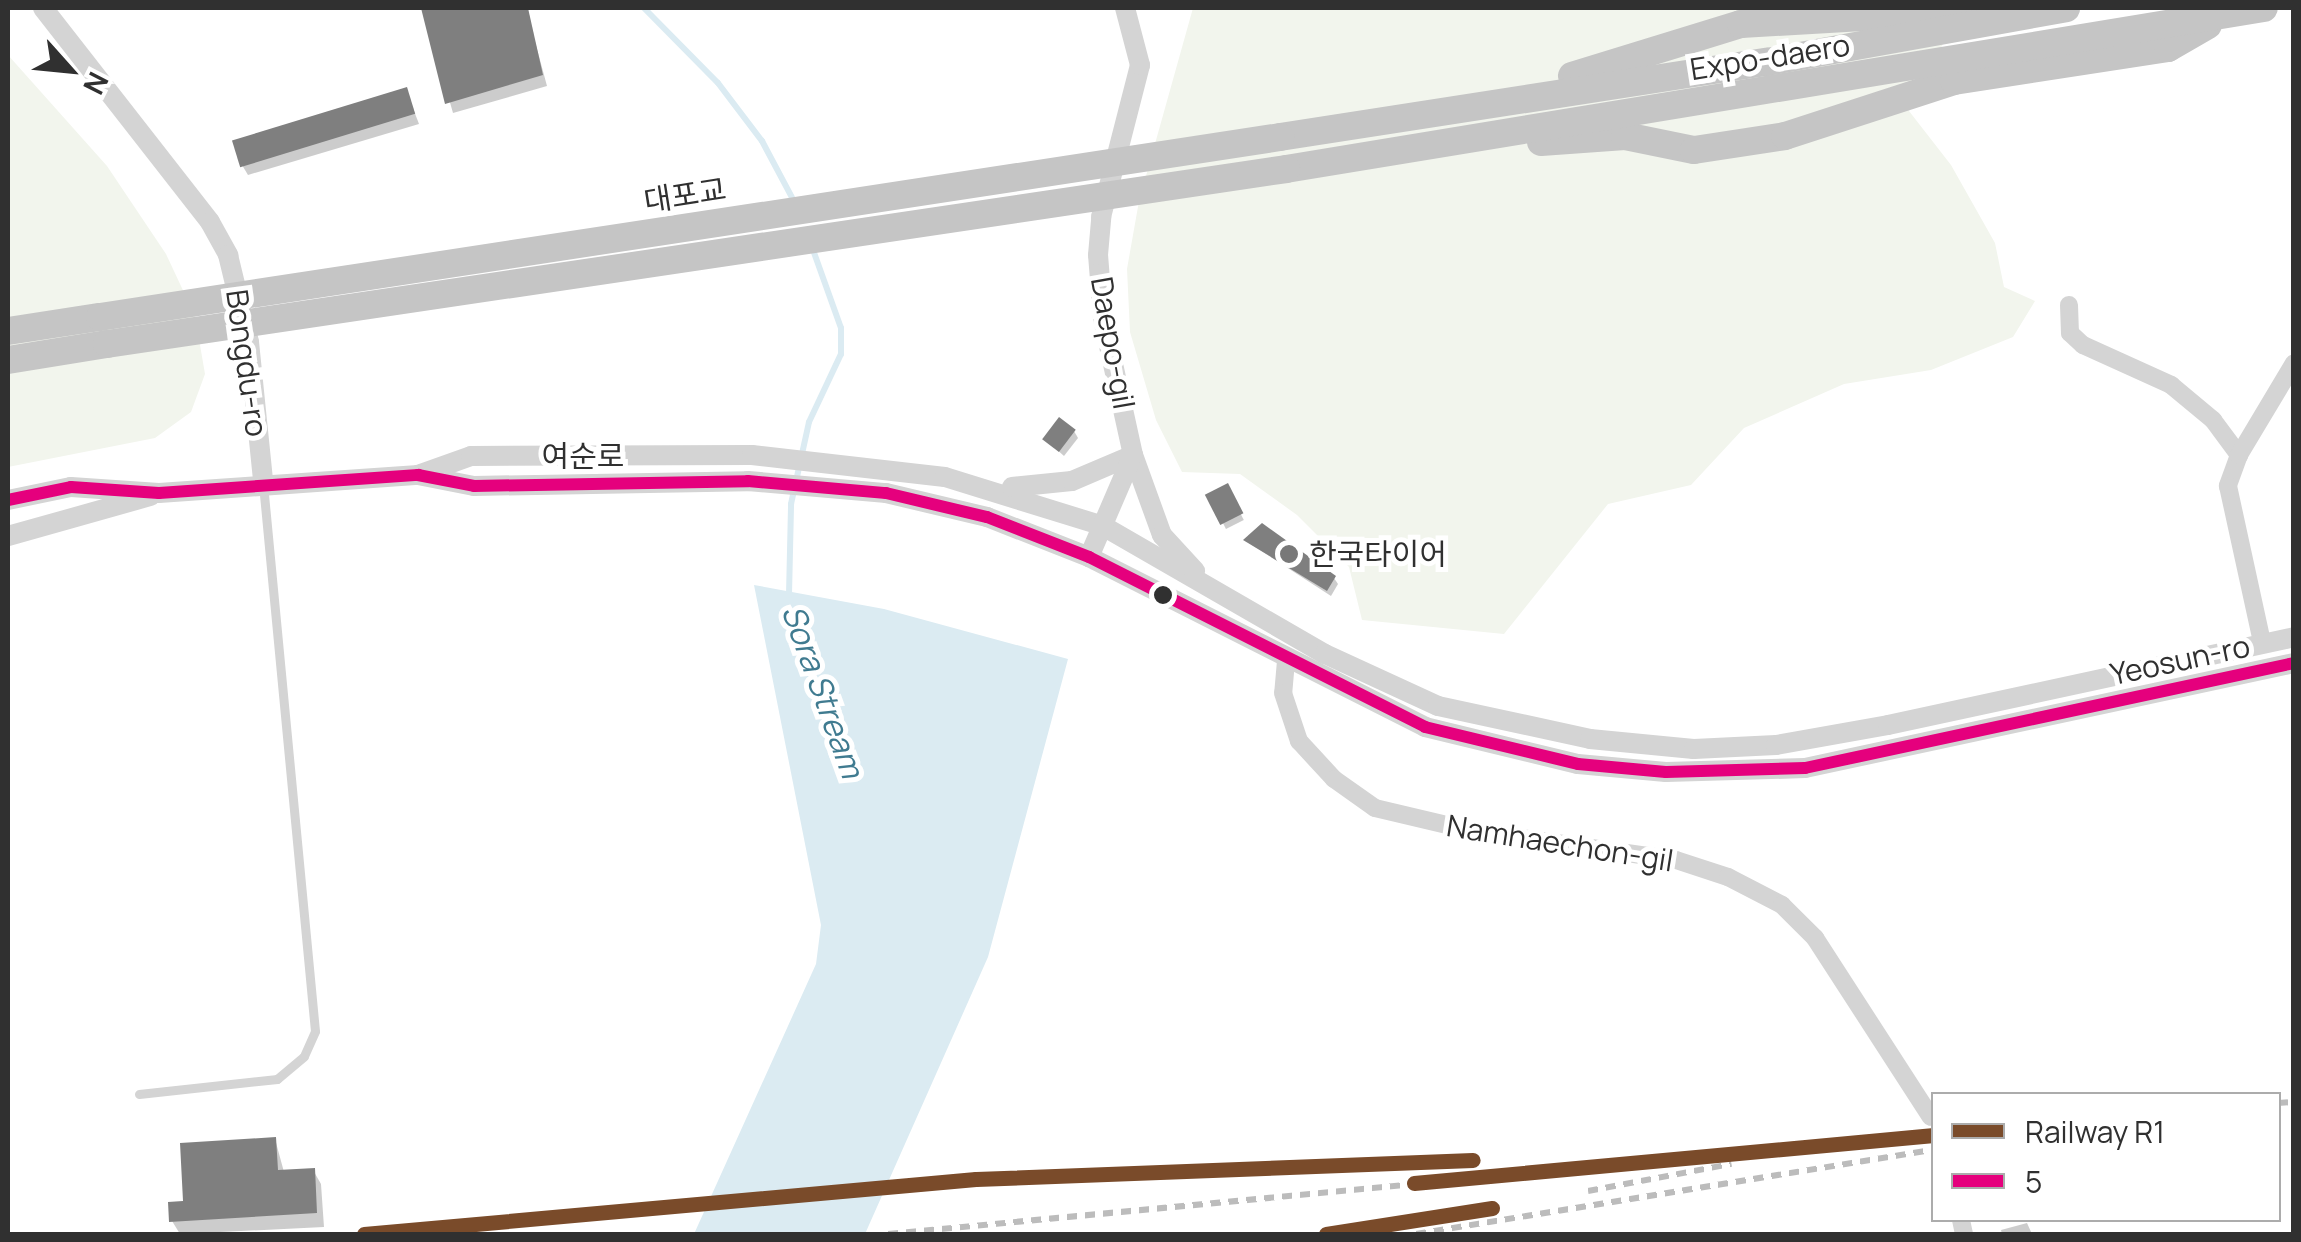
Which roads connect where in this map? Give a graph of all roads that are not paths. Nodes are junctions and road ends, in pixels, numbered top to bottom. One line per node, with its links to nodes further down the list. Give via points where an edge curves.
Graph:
1 (44, 8): 17 (street, Bongdu-ro, via 210,222 228,255 249,342)
2 (1125, 8): 14 (street, Daepo-gil, via 1140,64 1098,255 1103,318)
3 (1992, 8): 7 (highway, via 1742,24)
4 (2066, 8): 7 (highway, Expo-daero)
5 (2264, 8): 6 (highway, Expo-daero)
6 (2225, 15): 7 (highway, Expo-daero); 7 (highway, via 2168,48 1954,81 1784,136 1710,149 1625,136)
7 (1404, 132): 8 (highway, Expo-daero); 9 (highway, Expo-daero)
8 (1280, 137): 11 (highway, 대포교, bridge)
9 (1286, 169): 12 (highway, 대포교, bridge)
10 (2069, 305): 15 (street, via 2070,332 2083,345 2171,386 2213,420)
11 (8, 331)
12 (8, 360)
13 (2294, 363): 15 (street)
14 (1133, 455): 18 (street, via 1072,482); 21 (street); 25 (street, Daepo-gil, via 1162,535)
15 (2240, 455): 27 (street, via 2228,486)
16 (418, 475): 17 (street, 여순로); 18 (street, 여순로, via 470,456 752,455 831,459); 23 (street, 여순로, via 474,486 829,484 938,504)
17 (263, 481): 19 (street, 여순로); 30 (lane, via 314,1031 304,1056 278,1078)
18 (995, 488): 21 (street, Yeosun-ro)
19 (159, 493): 20 (street, 여순로, via 71,487); 22 (street, 여순로)
20 (8, 500)
21 (1103, 526): 24 (street); 25 (street, Yeosun-ro)
22 (8, 536)
23 (1041, 536): 24 (street, Yeosun-ro)
24 (1090, 557): 28 (street, Yeosun-ro)
25 (1223, 596): 27 (street, Yeosun-ro, via 1325,654 1438,706 1590,739 1694,749 1814,738)
26 (2294, 637): 27 (street, Yeosun-ro)
27 (2262, 642)
28 (1286, 661): 29 (street, Yeosun-ro, via 1426,727 1498,748 1578,764 1754,774); 31 (street, Namhaechon-gil, via 1283,693 1300,740 1334,779 1375,808 1472,831 1676,860 1728,877 1782,906 1814,938)
29 (2294, 662)
30 (139, 1094)
31 (1931, 1118)

